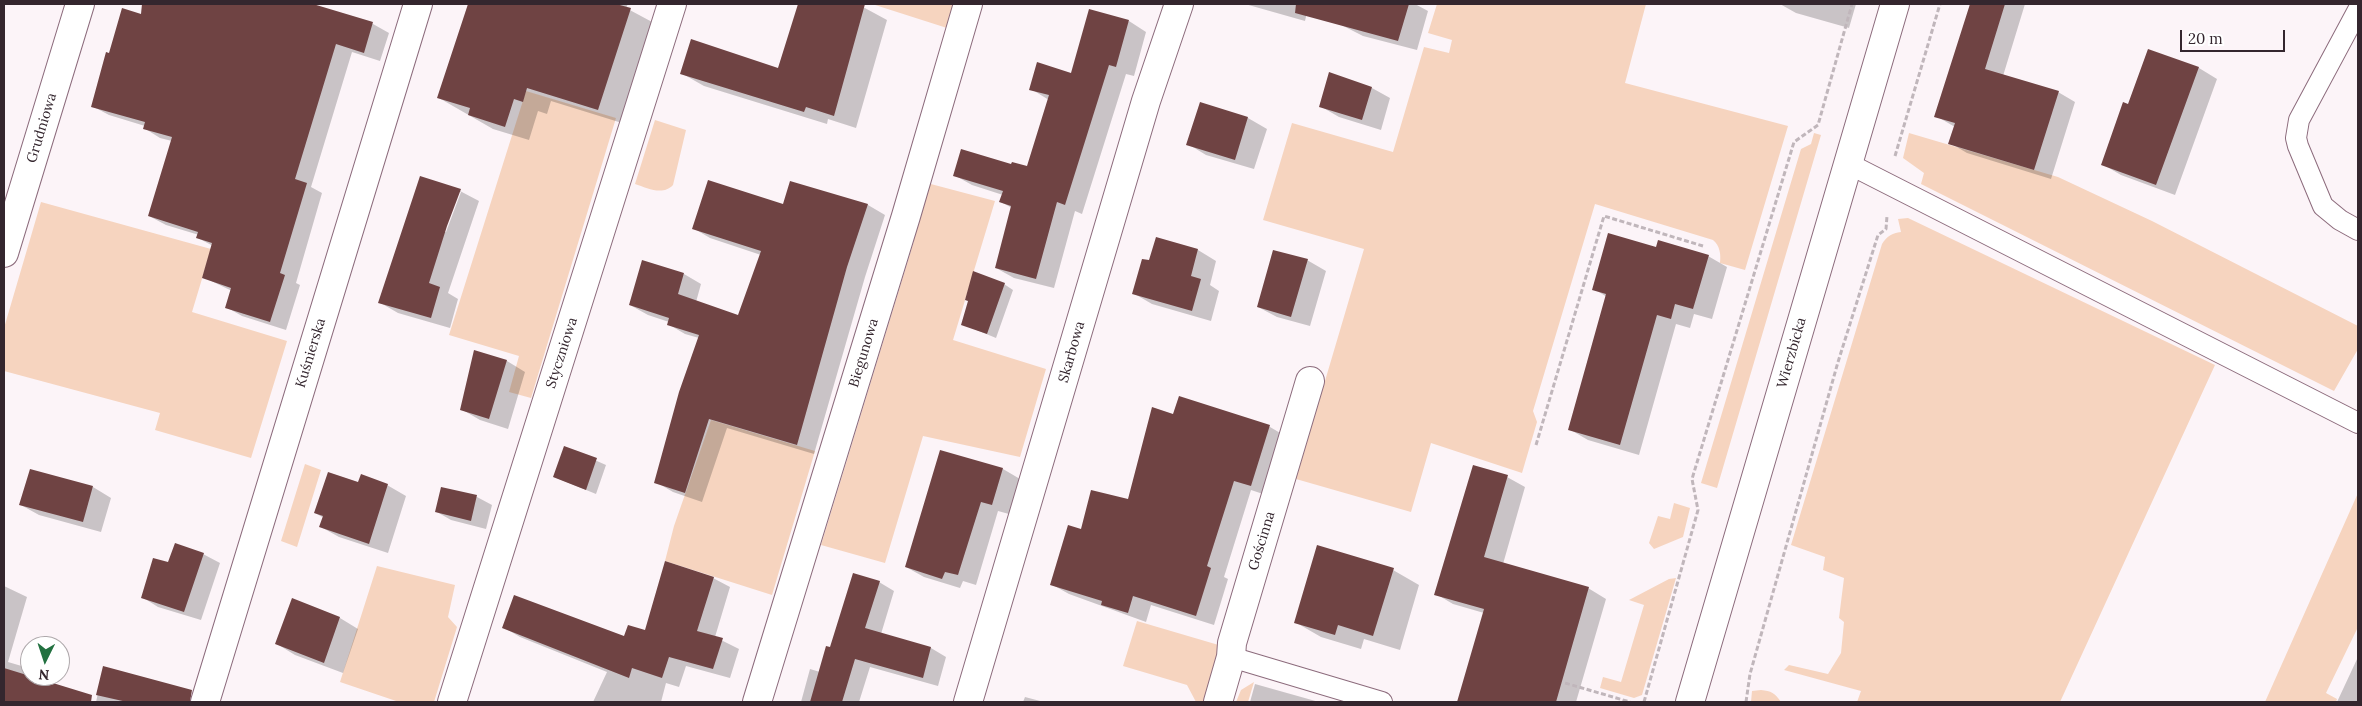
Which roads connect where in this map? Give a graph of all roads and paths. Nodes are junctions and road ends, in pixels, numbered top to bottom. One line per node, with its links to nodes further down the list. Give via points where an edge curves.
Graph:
1 (80, 4): 14 (street, Grudniowa)
2 (418, 4): 20 (street, Kuśnierska)
3 (672, 4): 21 (street, Styczniowa)
4 (968, 4): 22 (street, Biegunowa)
5 (1178, 4): 23 (street, Skarbowa, via 1143,111)
6 (1852, 4): 27 (path, via 1818,125 1794,142 1692,479 1698,510)
7 (1895, 4): 10 (street, Wierzbicka)
8 (1940, 4): 11 (path)
9 (2358, 10): 12 (lane, via 2299,120 2296,138 2323,206)
10 (1847, 163): 11 (lane); 28 (street, Wierzbicka)
11 (1888, 182): 16 (lane); 29 (path, via 1886,229 1878,234 1838,362 1750,674)
12 (2358, 230)
13 (1703, 246): 17 (path, via 1604,216)
14 (4, 253)
15 (1310, 381): 18 (street, Gościnna, via 1232,643)
16 (2358, 423)
17 (1536, 445)
18 (1231, 657): 24 (street, Gościnna); 25 (lane)
19 (1564, 683): 26 (path)
20 (204, 702)
21 (452, 702)
22 (757, 702)
23 (968, 702)
24 (1218, 702)
25 (1382, 702)
26 (1630, 702)
27 (1644, 702)
28 (1690, 702)
29 (1746, 702)

